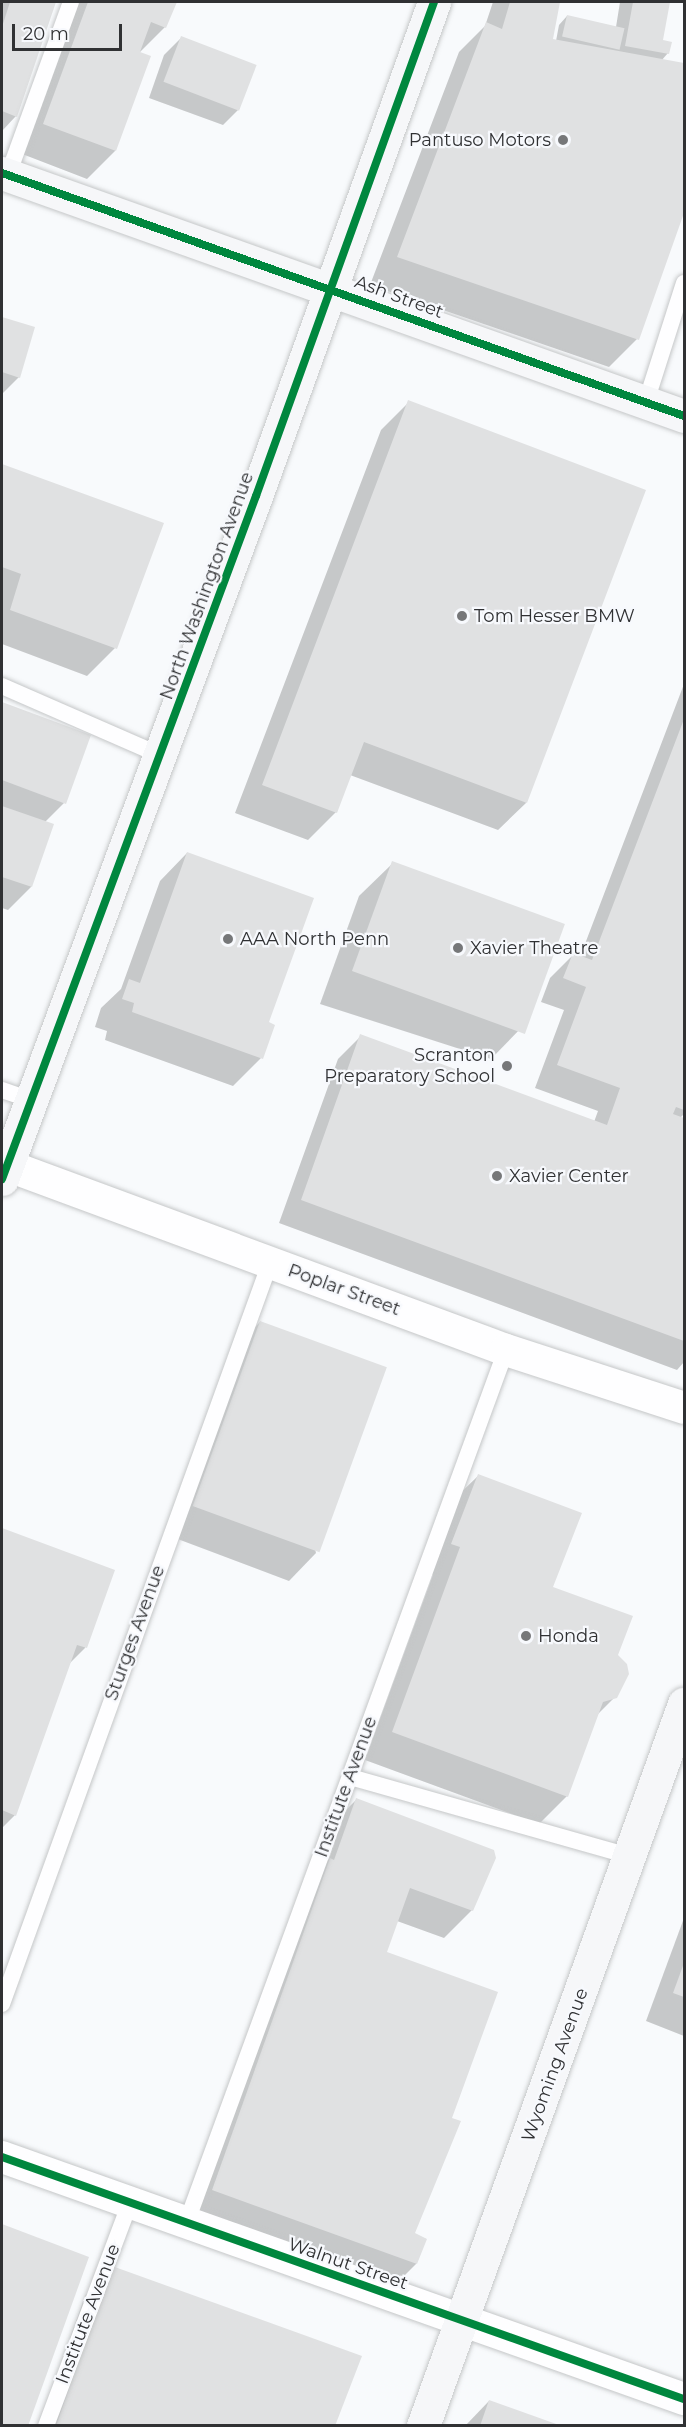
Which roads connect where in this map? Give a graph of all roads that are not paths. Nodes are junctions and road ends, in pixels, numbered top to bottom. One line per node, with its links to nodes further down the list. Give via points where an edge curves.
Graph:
1 (71, 2): 3 (lane)
2 (434, 2): 5 (street, North Washington Avenue)
3 (5, 174): 5 (street, Ash Street)
4 (684, 283): 6 (lane)
5 (330, 288): 6 (street, Ash Street); 9 (street, North Washington Avenue)
6 (646, 402): 7 (street, Ash Street)
7 (684, 416)
8 (2, 686): 9 (lane)
9 (159, 754): 10 (street, North Washington Avenue)
10 (16, 1095): 11 (street, North Washington Avenue)
11 (4, 1172): 12 (street, Poplar Street)
12 (270, 1263): 13 (street, Poplar Street); 18 (lane, Sturges Avenue)
13 (506, 1350): 14 (street, Poplar Street); 16 (lane, Institute Avenue)
14 (684, 1408)
15 (684, 1704): 17 (street, Wyoming Avenue)
16 (350, 1777): 17 (lane); 21 (lane, Institute Avenue)
17 (630, 1856): 22 (street, Wyoming Avenue)
18 (2, 2004)
19 (2, 2157): 20 (street, Walnut Street)
20 (130, 2203): 21 (street, Walnut Street); 24 (lane, Institute Avenue)
21 (186, 2224): 22 (street, Walnut Street)
22 (464, 2320): 23 (street, Walnut Street); 25 (street, Wyoming Avenue)
23 (684, 2399)
24 (46, 2426)
25 (423, 2426)

